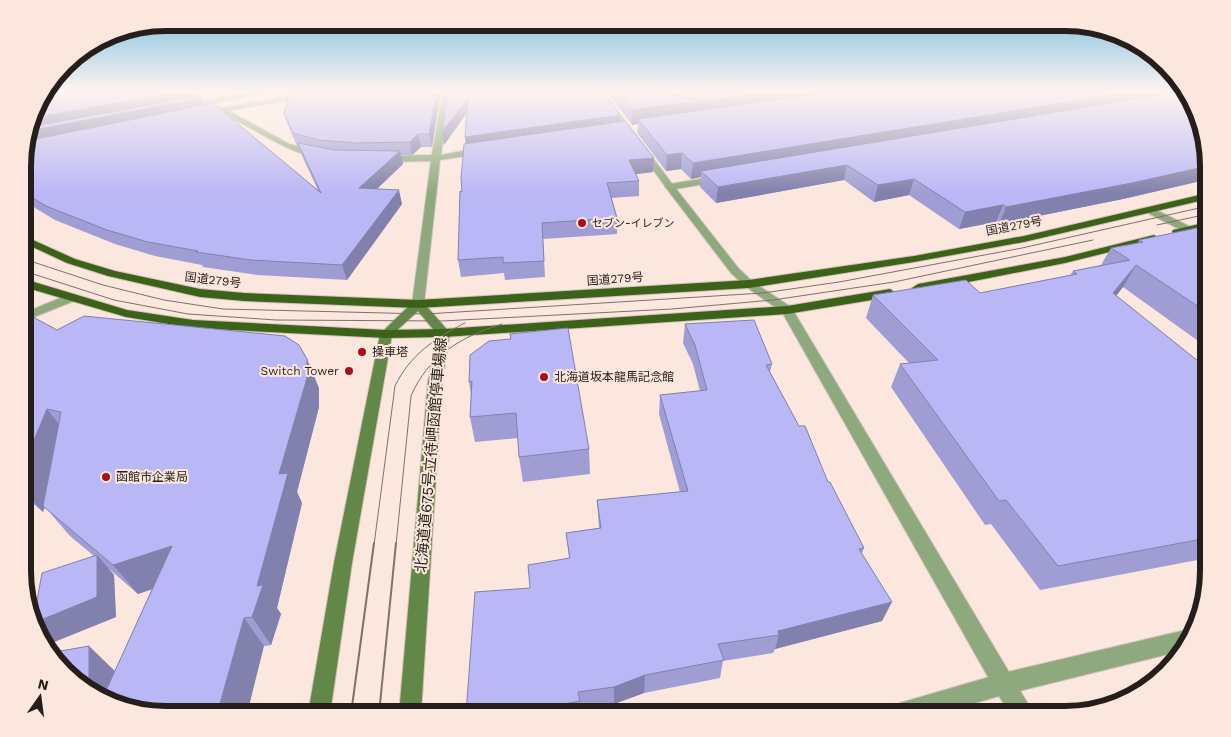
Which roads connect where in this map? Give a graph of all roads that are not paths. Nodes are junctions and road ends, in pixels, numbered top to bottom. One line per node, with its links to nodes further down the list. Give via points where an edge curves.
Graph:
1 (249, 125): 7 (street, via 288,148)
2 (441, 125): 8 (street)
3 (629, 125): 4 (street)
4 (632, 129): 5 (street); 11 (street)
5 (614, 132)
6 (492, 150): 8 (street)
7 (327, 157)
8 (436, 158): 9 (street); 21 (street)
9 (375, 159)
10 (728, 177): 11 (street)
11 (670, 187): 18 (street, via 735,271)
12 (1199, 198): 13 (highway, 国道279号)
13 (1150, 210): 15 (street); 18 (highway, 国道279号, via 987,245)
14 (1199, 227): 15 (highway)
15 (1189, 230): 16 (street); 22 (highway, via 978,278)
16 (1199, 235)
17 (31, 242): 21 (highway, 国道279号, via 72,261 112,274 200,293 244,298)
18 (749, 284): 21 (highway, 国道279号); 22 (street)
19 (31, 285): 20 (highway)
20 (70, 298): 23 (street); 25 (highway, via 126,313 193,324)
21 (418, 304): 24 (main road, 北海道道675号立待岬函館停車場線); 25 (main road)
22 (787, 310): 24 (highway); 27 (street)
23 (31, 314)
24 (444, 333): 25 (highway); 31 (main road, 北海道道675号立待岬函館停車場線, via 436,382)
25 (386, 334): 30 (main road)
26 (1180, 640): 27 (street)
27 (1003, 684): 28 (street); 29 (street)
28 (930, 705)
29 (1018, 705)
30 (320, 706)
31 (411, 706)

